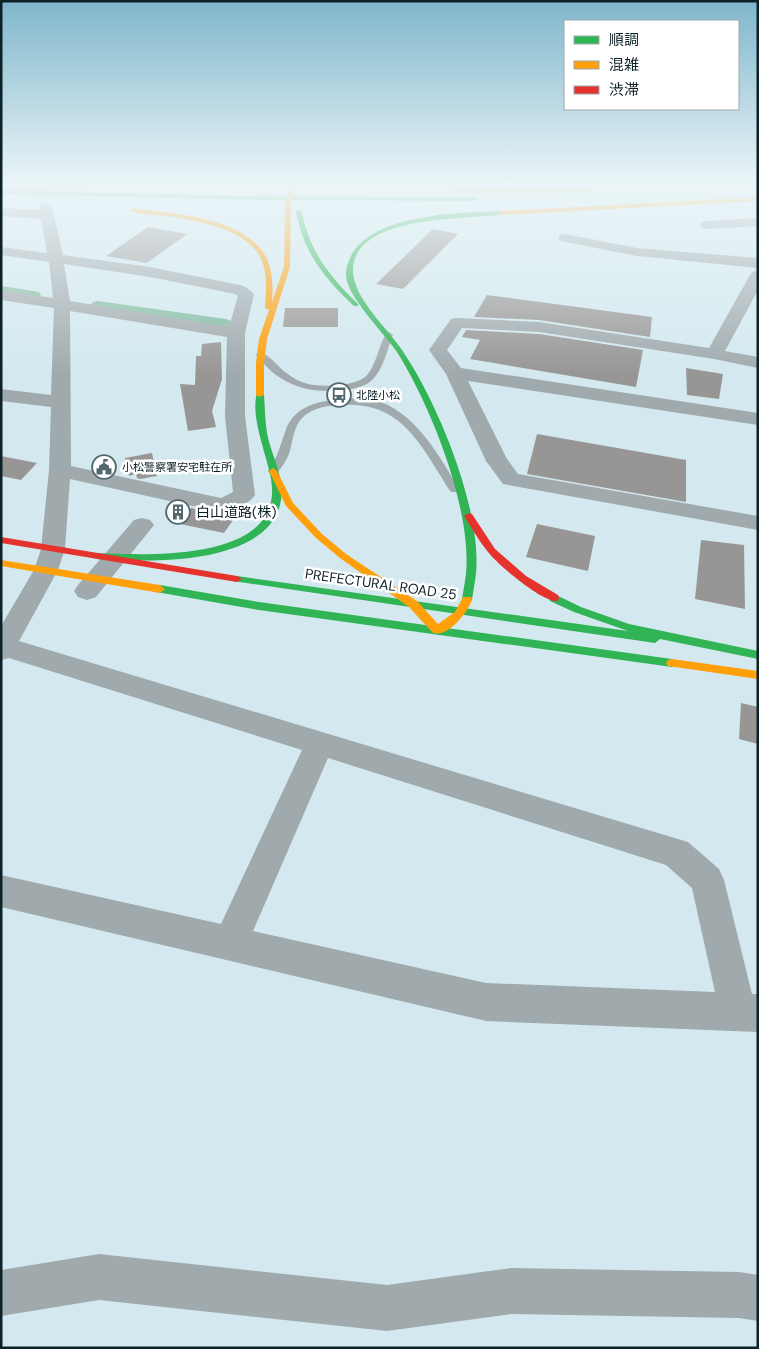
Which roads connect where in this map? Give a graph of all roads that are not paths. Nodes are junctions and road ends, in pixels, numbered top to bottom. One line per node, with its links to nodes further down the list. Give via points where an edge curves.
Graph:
1 (54, 248): 10 (street)
2 (256, 248): 19 (main road, via 264,260 269,285)
3 (289, 248): 19 (main road, via 288,266 279,298)
4 (309, 248): 17 (main road, via 343,294)
5 (358, 248): 17 (main road, via 348,268 350,284)
6 (616, 248): 9 (street)
7 (700, 248): 9 (street)
8 (1, 251): 10 (street)
9 (697, 257): 11 (street)
10 (56, 258): 13 (street); 16 (street)
11 (758, 263)
12 (758, 275): 21 (street)
13 (178, 277): 14 (street); 18 (street, via 246,294)
14 (247, 286)
15 (1, 295): 16 (street)
16 (62, 305): 18 (street); 26 (street)
17 (378, 323): 20 (main road)
18 (236, 332): 28 (street, via 236,416 244,494 224,506)
19 (265, 332): 22 (main road)
20 (389, 335): 22 (lane, via 371,376 351,386 319,390 304,387 290,381); 30 (main road, via 435,415)
21 (714, 354): 23 (street); 24 (street, via 538,327 457,323 438,350)
22 (260, 355): 29 (main road, via 263,431)
23 (758, 363)
24 (455, 373): 27 (street); 31 (street, via 497,461 512,479)
25 (1, 395): 26 (street)
26 (61, 402): 28 (street)
27 (758, 419)
28 (60, 470): 35 (street)
29 (273, 471): 30 (lane, via 281,463 292,424 303,412 317,405 365,400 393,410 409,425); 34 (main road, via 276,504 270,517 246,538 206,553 181,557); 38 (main road, via 289,504 319,536)
30 (461, 499): 39 (main road, via 472,572); 42 (main road, via 495,553 530,584 551,597 609,621)
31 (758, 523)
32 (142, 525): 37 (street)
33 (1, 540): 35 (main road, PREFECTURAL ROAD 25)
34 (96, 556): 35 (main road, PREFECTURAL ROAD 25); 38 (main road, PREFECTURAL ROAD 25)
35 (50, 560): 36 (main road, PREFECTURAL ROAD 25); 40 (main road, PREFECTURAL ROAD 25, via 259,606); 41 (street)
36 (1, 563)
37 (87, 591)
38 (413, 604): 39 (main road, PREFECTURAL ROAD 25); 40 (main road)
39 (464, 611): 40 (main road); 42 (main road, PREFECTURAL ROAD 25)
40 (437, 630): 43 (main road, PREFECTURAL ROAD 25)
41 (2, 648): 44 (street)
42 (758, 655)
43 (758, 675)
44 (320, 743): 46 (street); 47 (street, via 676,853 707,880)
45 (1, 891): 46 (street)
46 (230, 944): 47 (street, via 486,1002)
47 (748, 1012)
48 (1, 1293): 49 (street, via 99,1277 387,1308 510,1291)
49 (758, 1298)

